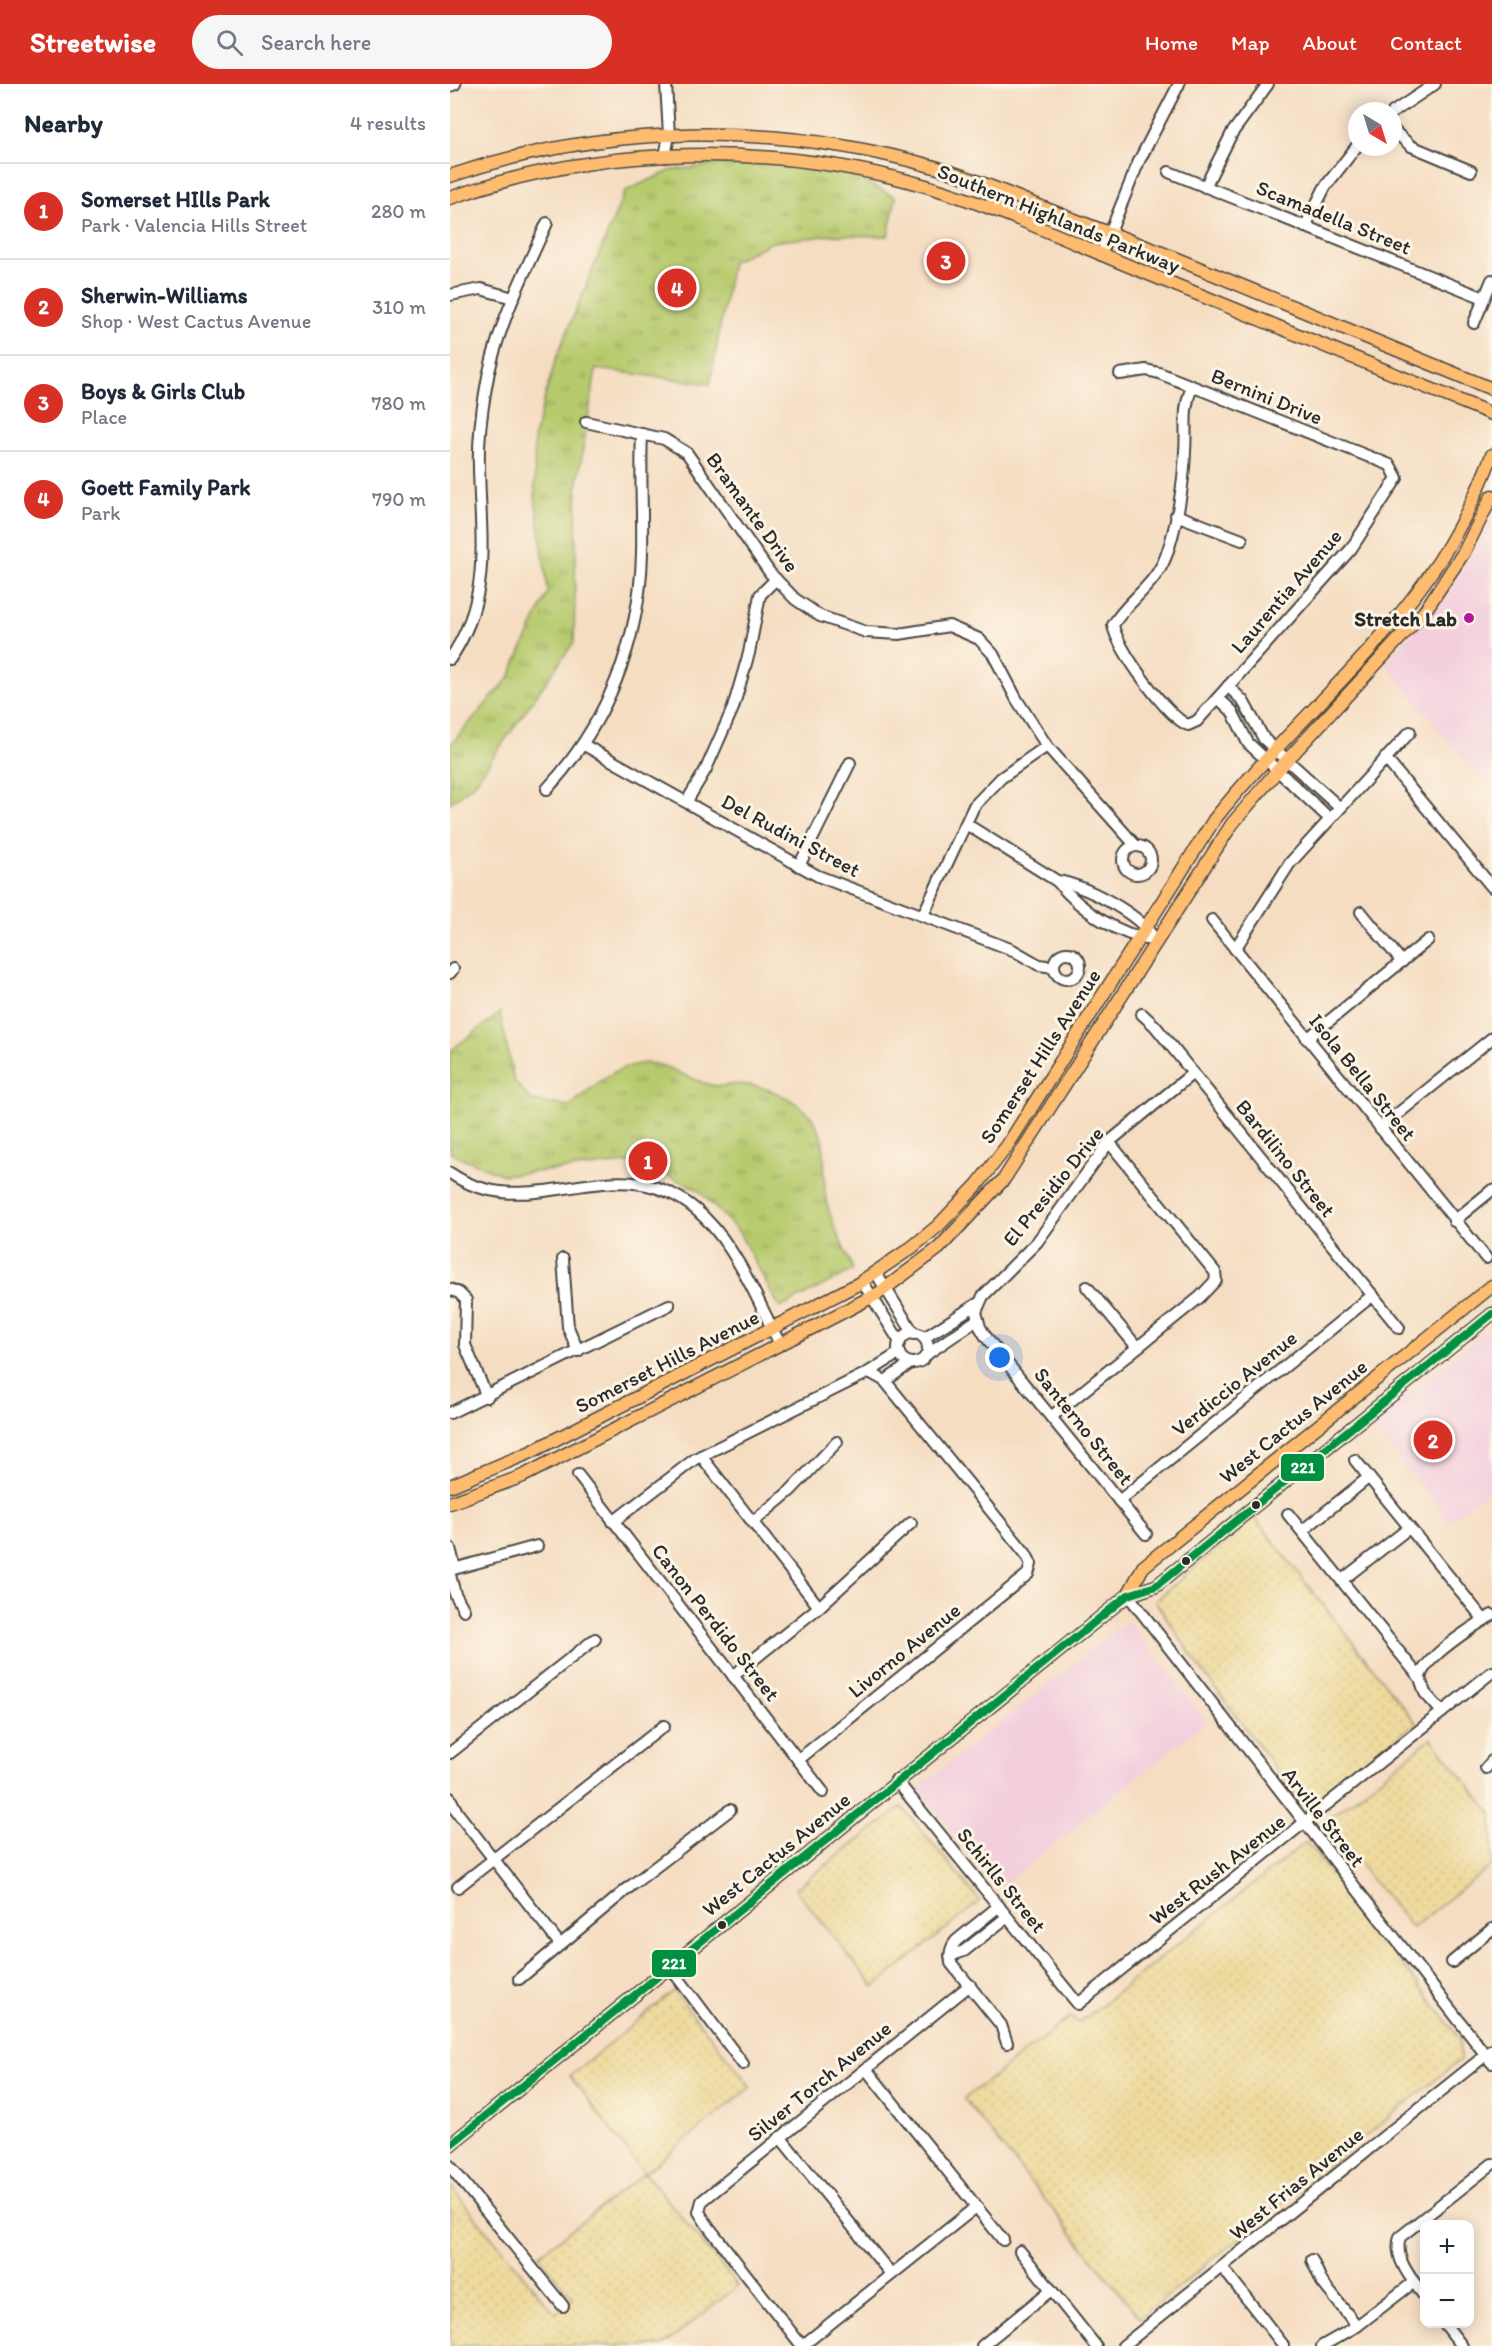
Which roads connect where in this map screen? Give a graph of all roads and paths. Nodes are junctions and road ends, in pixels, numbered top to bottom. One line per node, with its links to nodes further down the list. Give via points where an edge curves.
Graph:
1 (666, 84): 6 (street)
2 (1179, 84): 17 (street, via 1139,161)
3 (1268, 84): 13 (street, via 1232,133)
4 (1435, 84): 5 (street)
5 (1402, 106)
6 (669, 135): 9 (street); 12 (main road, Southern Highlands Parkway, via 565,146); 17 (main road, Southern Highlands Parkway, via 766,135 868,151 962,176)
7 (1402, 138): 10 (street, via 1411,146)
8 (1349, 156): 16 (street, via 1325,187)
9 (665, 157): 14 (main road, Southern Highlands Parkway, via 564,167); 18 (main road, Southern Highlands Parkway, via 766,157 879,174 984,206)
10 (1472, 171)
11 (1169, 172): 13 (street, Scamadella Street)
12 (450, 176)
13 (1205, 187): 16 (street, Scamadella Street)
14 (450, 198)
15 (547, 223): 21 (street)
16 (1305, 227): 22 (street, Scamadella Street)
17 (1110, 232): 18 (street); 26 (main road, Southern Highlands Parkway)
18 (1101, 255): 27 (main road, Southern Highlands Parkway)
19 (1492, 280): 22 (street)
20 (450, 295): 21 (street, via 481,289)
21 (513, 298): 38 (street, via 494,355 482,415 480,584 469,625)
22 (1484, 298): 23 (street)
23 (1474, 323)
24 (1120, 374): 25 (street, Bernini Drive, via 1146,370)
25 (1192, 387): 31 (street, Bernini Drive, via 1390,465); 33 (street, via 1184,416 1185,449)
26 (1492, 389)
27 (1492, 414)
28 (586, 422): 29 (street, Bramante Drive)
29 (642, 434): 35 (street, Bramante Drive, via 672,442 687,453); 42 (street, via 642,551 635,620 607,702)
30 (1492, 455): 36 (main road, Somerset Hills Avenue, via 1443,555)
31 (1395, 472): 39 (street, Laurentia Avenue, via 1397,478 1352,549)
32 (1492, 496): 37 (main road, Somerset Hills Avenue, via 1448,579)
33 (1176, 515): 34 (street); 40 (street, Laurentia Avenue, via 1166,557 1157,574 1113,625 1121,646 1148,686 1177,718 1188,725 1197,721)
34 (1242, 540)
35 (776, 579): 43 (street, Bramante Drive, via 807,609 849,628 899,633 950,627 979,639 993,654); 51 (street, via 760,596 733,708)
36 (1386, 629): 37 (main road); 44 (main road, Somerset Hills Avenue)
37 (1399, 641): 47 (main road, Somerset Hills Avenue)
38 (450, 659)
39 (1228, 686): 40 (street, Laurentia Avenue); 44 (street, via 1243,701 1260,734)
40 (1218, 698): 46 (street, via 1232,711 1248,743)
41 (1410, 732): 45 (street)
42 (584, 745): 50 (street); 51 (street, Del Rudini Street)
43 (1047, 746): 54 (street, via 992,786 974,806); 55 (street, Bramante Drive)
44 (1275, 749): 46 (main road, Somerset Hills Avenue); 47 (street)
45 (1385, 758): 52 (street); 58 (street)
46 (1265, 760): 49 (street); 62 (main road, Somerset Hills Avenue, via 1214,820)
47 (1287, 760): 49 (main road, Somerset Hills Avenue); 52 (street)
48 (850, 763): 56 (street)
49 (1277, 771): 53 (street); 65 (main road, Somerset Hills Avenue, via 1212,853)
50 (547, 789)
51 (687, 801): 56 (street, Del Rudini Street)
52 (1339, 807): 53 (street)
53 (1329, 818): 66 (street, via 1290,863)
54 (966, 825): 57 (street); 60 (street)
55 (1136, 846)
56 (799, 866): 60 (street, Del Rudini Street, via 842,887)
57 (1057, 881): 62 (street, via 1075,884 1117,904); 63 (street, via 1104,924)
58 (1492, 887)
59 (1361, 912): 67 (street)
60 (923, 915): 68 (street, Del Rudini Street, via 1013,950 1039,965)
61 (1212, 920): 66 (street, Isola Bella Street)
62 (1146, 927): 63 (main road, Somerset Hills Avenue); 65 (street)
63 (1138, 939): 65 (street); 80 (main road, Somerset Hills Avenue, via 994,1164 938,1226)
64 (1428, 940): 67 (street)
65 (1156, 941): 84 (main road, Somerset Hills Avenue, via 1004,1179 939,1248)
66 (1235, 949): 71 (street, Isola Bella Street)
67 (1402, 962): 71 (street)
68 (1054, 967)
69 (1142, 1014): 72 (street, Bardilino Street)
70 (1492, 1038): 73 (street)
71 (1307, 1039): 73 (street, Isola Bella Street)
72 (1193, 1073): 74 (street, El Presidio Drive); 86 (street, Bardilino Street)
73 (1380, 1128): 77 (street, Isola Bella Street)
74 (1109, 1142): 89 (street, El Presidio Drive, via 1037,1242); 96 (street, via 1215,1272 1216,1280 1211,1287)
75 (450, 1173): 92 (street, via 476,1187 506,1194 611,1181 641,1183 668,1192 695,1209 725,1241)
76 (1492, 1190): 77 (street)
77 (1454, 1221): 78 (street, Isola Bella Street)
78 (1485, 1258)
79 (563, 1259): 97 (street, via 568,1327)
80 (876, 1273): 81 (main road, Somerset Hills Avenue); 84 (street)
81 (862, 1281): 87 (street); 92 (main road, Somerset Hills Avenue)
82 (1492, 1286): 123 (main road, West Cactus Avenue, via 1143,1567)
83 (1087, 1287): 96 (street)
84 (885, 1288): 87 (main road, Somerset Hills Avenue); 93 (street)
85 (450, 1290): 101 (street, via 466,1300 465,1345)
86 (1373, 1295): 91 (street, Bardilino Street); 110 (street, Verdiccio Avenue)
87 (872, 1296): 94 (main road, Somerset Hills Avenue); 95 (street)
88 (669, 1305): 97 (street)
89 (977, 1312): 93 (street, El Presidio Drive); 98 (street, El Presidio Drive); 103 (street, Santerno Street, via 986,1336)
90 (1492, 1314): 123 (main road, West Cactus Avenue, via 1156,1586)
91 (1399, 1328)
92 (772, 1329): 94 (street); 109 (main road, Somerset Hills Avenue, via 506,1464)
93 (919, 1336): 95 (street, via 907,1335); 98 (street, via 927,1344)
94 (780, 1344): 111 (main road, Somerset Hills Avenue, via 523,1476)
95 (899, 1347): 99 (street, via 903,1359); 100 (street)
96 (1137, 1347): 103 (street)
97 (578, 1351): 101 (street)
98 (927, 1354): 99 (street, via 921,1361)
99 (911, 1363): 100 (street)
100 (878, 1376): 105 (street); 134 (street, Livorno Avenue, via 1026,1554 1031,1568)
101 (487, 1397): 102 (street)
102 (450, 1413)
103 (1051, 1417): 110 (street, Santerno Street)
104 (837, 1442): 114 (street, via 795,1487)
105 (701, 1456): 113 (street); 114 (street)
106 (1355, 1460): 108 (street)
107 (578, 1475): 113 (street, Canon Perdido Street)
108 (1368, 1478): 116 (street); 117 (street)
109 (450, 1486)
110 (1119, 1501): 118 (street, Santerno Street)
111 (450, 1503)
112 (1288, 1514): 117 (street)
113 (613, 1522): 129 (street, Canon Perdido Street)
114 (753, 1522): 124 (street)
115 (911, 1524): 124 (street)
116 (1409, 1528): 122 (street); 126 (street)
117 (1302, 1531): 122 (street)
118 (1146, 1534)
119 (537, 1546): 121 (street)
120 (450, 1548): 121 (street)
121 (452, 1571): 125 (street, via 455,1594)
122 (1342, 1580): 130 (street)
123 (1128, 1595): 135 (main road, West Cactus Avenue); 139 (street, Arville Street)
124 (819, 1607): 129 (street)
125 (464, 1610)
126 (1488, 1618): 130 (street, via 1423,1668)
127 (595, 1639): 133 (street)
128 (1492, 1672): 131 (street, West Rush Avenue)
129 (733, 1676): 134 (street, Canon Perdido Street)
130 (1420, 1678): 131 (street, via 1425,1693)
131 (1442, 1712): 139 (street, West Rush Avenue)
132 (664, 1726): 140 (street)
133 (450, 1753)
134 (798, 1760): 136 (street, Canon Perdido Street)
135 (896, 1780): 142 (street, Schirlls Street); 148 (main road, West Cactus Avenue)
136 (823, 1792)
137 (450, 1798): 140 (street)
138 (730, 1810): 145 (street)
139 (1305, 1824): 151 (street, West Rush Avenue); 153 (street, Arville Street)
140 (493, 1858): 141 (street); 145 (street)
141 (458, 1887)
142 (999, 1906): 143 (street, Schirlls Street); 146 (street, via 956,1941)
143 (1007, 1917): 146 (street, via 964,1951); 151 (street, Schirlls Street)
144 (1490, 1935): 147 (street)
145 (559, 1943): 149 (street)
146 (950, 1956): 150 (street, via 951,1963)
147 (1452, 1962)
148 (670, 1967): 154 (street); 157 (main road, West Cactus Avenue)
149 (519, 1979)
150 (970, 1985): 152 (street, via 1001,2025); 155 (street, Silver Torch Avenue)
151 (1078, 2004)
152 (1007, 2043)
153 (1490, 2056): 164 (street, West Frias Avenue)
154 (743, 2064)
155 (866, 2068): 156 (street, Silver Torch Avenue); 160 (street)
156 (780, 2136): 165 (street); 172 (street, Silver Torch Avenue, via 702,2201 699,2212)
157 (450, 2145)
158 (1492, 2164): 166 (street, via 1400,2237 1399,2256)
159 (450, 2166): 169 (street)
160 (976, 2207): 161 (street); 165 (street)
161 (1003, 2240)
162 (1020, 2250): 167 (street)
163 (1312, 2260): 170 (street, via 1322,2282)
164 (1222, 2267): 175 (street, West Frias Avenue); 176 (street)
165 (891, 2274): 172 (street)
166 (1414, 2282): 168 (street); 170 (street)
167 (1051, 2290): 173 (street); 174 (street)
168 (1420, 2290)
169 (563, 2306)
170 (1357, 2326): 177 (street)
171 (1448, 2328): 178 (street)
172 (802, 2346)
173 (982, 2346)
174 (1096, 2346)
175 (1123, 2346)
176 (1284, 2346)
177 (1322, 2346)
178 (1462, 2346)

